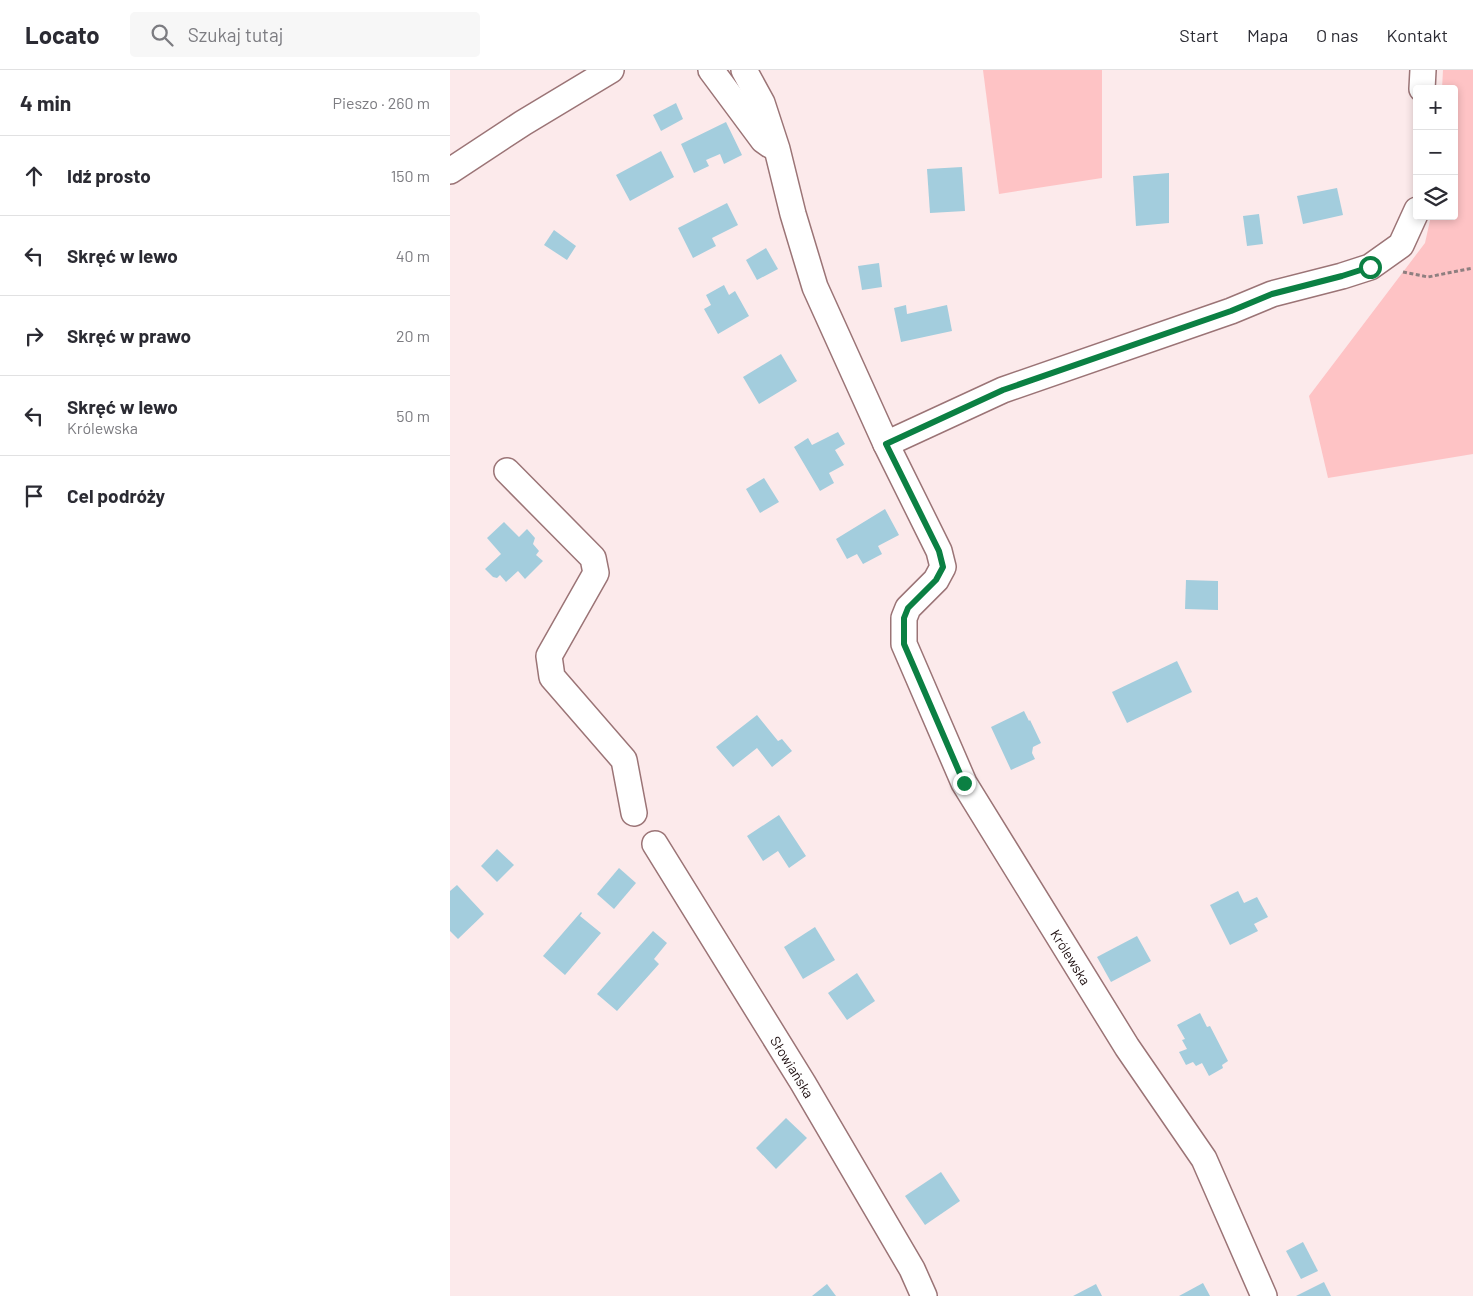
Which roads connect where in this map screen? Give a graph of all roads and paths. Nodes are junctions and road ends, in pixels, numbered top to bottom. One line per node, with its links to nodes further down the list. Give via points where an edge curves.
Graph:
1 (610, 70): 7 (street)
2 (711, 70): 6 (street, via 764,140)
3 (744, 70): 6 (street, via 762,103)
4 (1423, 70): 5 (street)
5 (1422, 85)
6 (776, 149): 11 (street, via 815,287)
7 (450, 171)
8 (1413, 219): 9 (street, via 1402,245)
9 (1370, 267): 10 (path, via 1428,277); 11 (street, via 1272,294 1003,390)
10 (1473, 268)
11 (886, 444): 16 (street, Królewska, via 939,551 943,567 936,580 908,608 904,618 904,644 964,783 1127,1047 1204,1159)
12 (507, 471): 13 (street, via 593,558 596,573 549,656 552,677 624,760)
13 (634, 813)
14 (654, 844): 15 (street, Słowiańska, via 800,1077 912,1269)
15 (924, 1296)
16 (1264, 1296)

